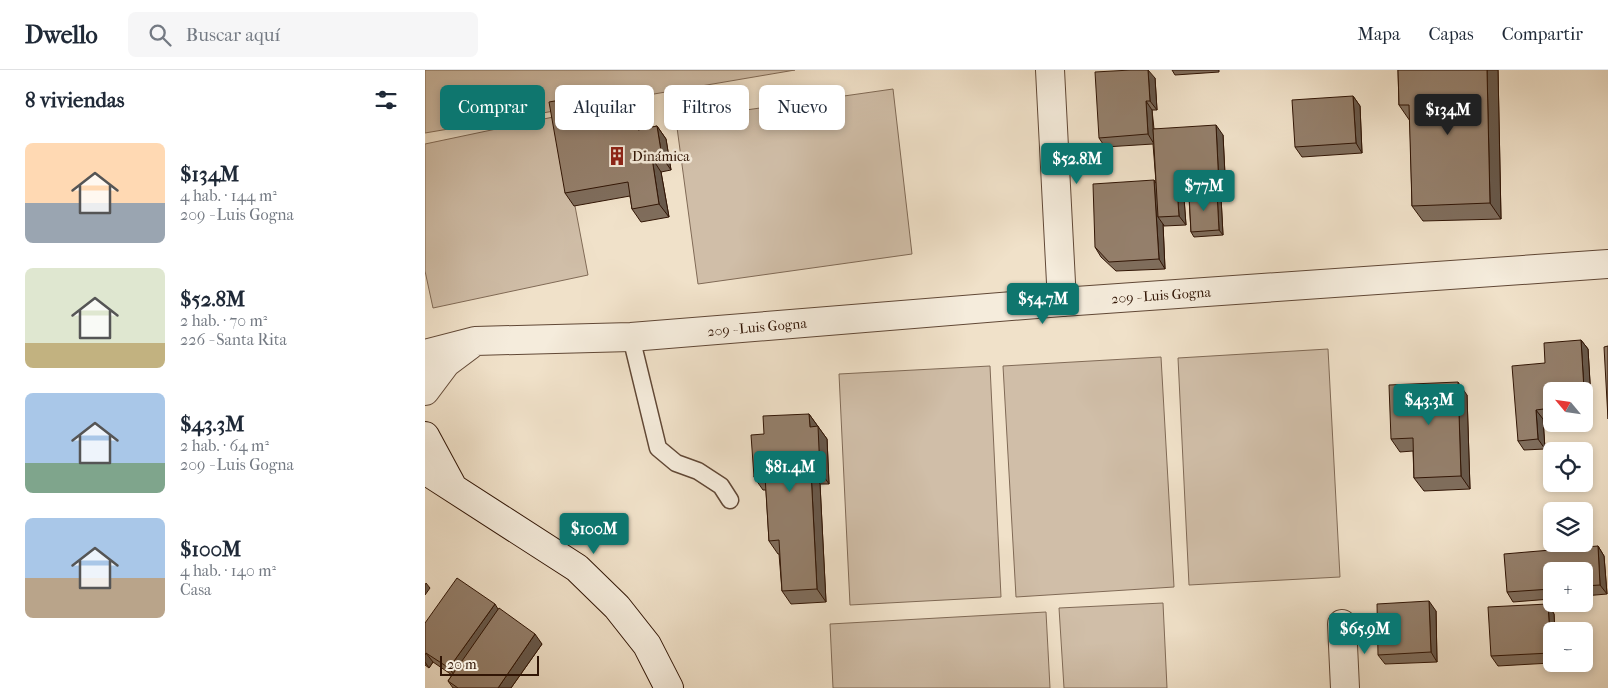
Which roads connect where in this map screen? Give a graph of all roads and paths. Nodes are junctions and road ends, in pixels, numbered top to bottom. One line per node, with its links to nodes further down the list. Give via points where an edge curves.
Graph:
1 (1050, 70): 3 (street)
2 (1608, 264): 3 (street, 209 - Luis Gogna)
3 (1062, 302): 4 (street, 209 - Luis Gogna)
4 (631, 337): 5 (street, 209 - Luis Gogna); 11 (lane, via 658,448 676,463 698,471 721,486)
5 (475, 341): 6 (street, 209 - Luis Gogna); 7 (street, via 446,363)
6 (425, 354)
7 (425, 391)
8 (425, 436): 10 (street)
9 (425, 470): 10 (street)
10 (452, 487): 13 (street, via 577,568 617,606 647,645)
11 (730, 500)
12 (1342, 624): 14 (street)
13 (669, 688)
14 (1345, 688)

